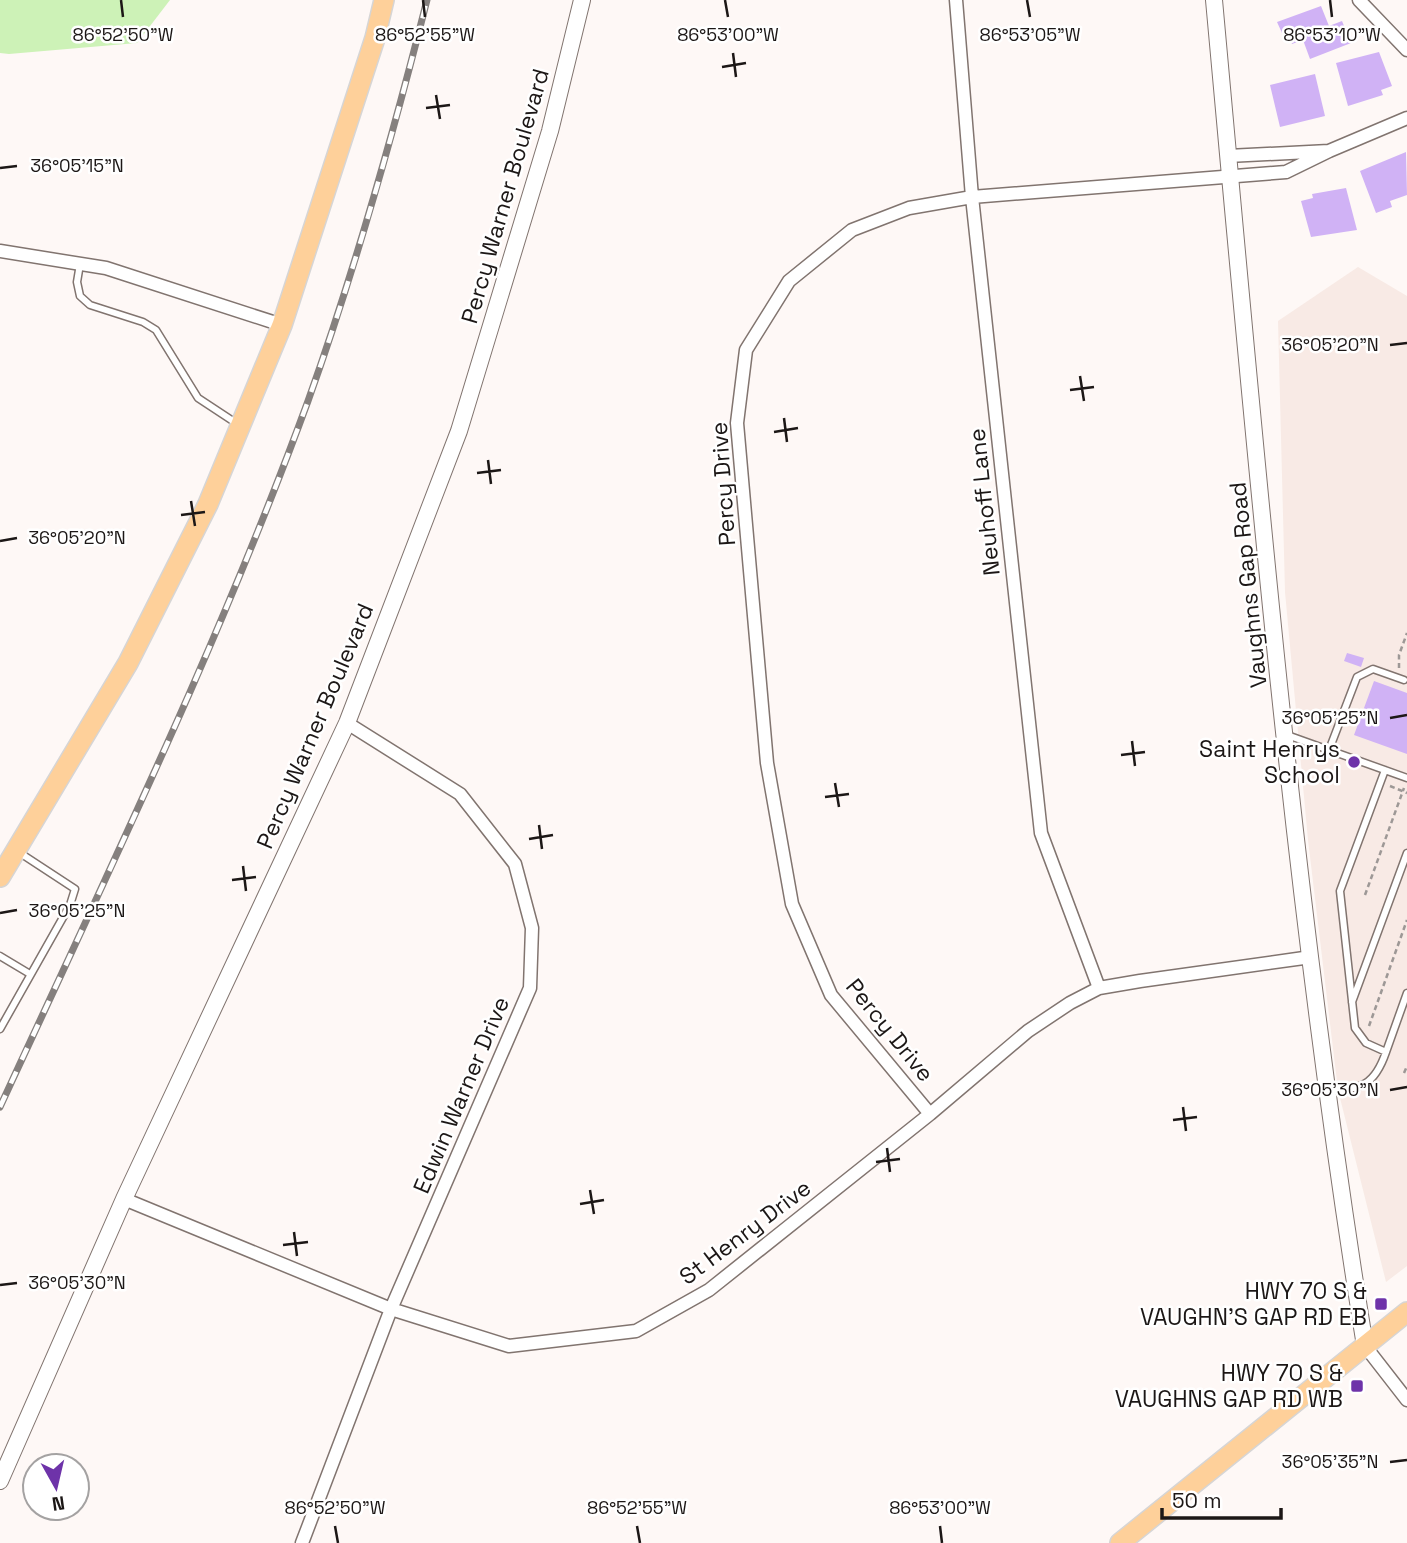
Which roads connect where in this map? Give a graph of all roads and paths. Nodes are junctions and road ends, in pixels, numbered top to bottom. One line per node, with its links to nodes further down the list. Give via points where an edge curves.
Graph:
1 (384, 0): 14 (main road)
2 (582, 0): 18 (street, Percy Warner Boulevard, via 550,131 459,431)
3 (956, 0): 11 (street, Neuhoff Lane)
4 (1214, 0): 9 (street, Vaughns Gap Road)
5 (1359, 0): 6 (street)
6 (1405, 42)
7 (1407, 118): 8 (street, Percy Drive)
8 (1329, 151): 9 (street); 10 (street, Percy Drive, via 1286,173)
9 (1228, 156): 10 (street, Vaughns Gap Road)
10 (1230, 178): 11 (street, Percy Drive); 19 (street, Vaughns Gap Road)
11 (972, 197): 33 (street, Neuhoff Lane, via 1041,833); 42 (street, Percy Drive, via 909,208 852,230 789,281 746,350 737,423 767,763 792,904 831,995)
12 (0, 251): 13 (street)
13 (80, 264): 14 (street, via 106,268); 15 (lane, via 80,296 90,305 156,330 198,398)
14 (282, 325): 15 (main road)
15 (240, 426): 25 (main road, via 208,504 128,663)
16 (1407, 633): 17 (path, via 1399,655)
17 (1402, 679): 20 (lane, via 1373,668 1357,677)
18 (346, 723): 43 (street, Percy Warner Boulevard); 44 (street, Edwin Warner Drive, via 460,794 515,864 532,928 530,988)
19 (1286, 735): 20 (lane); 31 (street, Vaughns Gap Road)
20 (1329, 750): 21 (lane)
21 (1385, 770): 22 (lane); 23 (lane)
22 (1407, 780): 24 (path)
23 (1380, 783): 24 (path); 35 (lane, via 1340,891)
24 (1405, 792): 28 (path)
25 (16, 850): 27 (main road); 32 (lane, via 75,889)
26 (1407, 853): 35 (lane)
27 (0, 877)
28 (1365, 895)
29 (1407, 920): 37 (path)
30 (0, 956): 32 (lane)
31 (1311, 957): 33 (street, St Henry Drive); 41 (street, Vaughns Gap Road)
32 (30, 974): 36 (lane)
33 (1099, 989): 42 (street, St Henry Drive, via 1028,1031)
34 (1407, 993): 38 (lane)
35 (1351, 1003): 37 (lane, via 1355,1028)
36 (0, 1030)
37 (1363, 1040): 38 (lane)
38 (1386, 1052): 41 (lane, via 1379,1072 1368,1083)
39 (1407, 1066): 40 (path)
40 (1404, 1073)
41 (1326, 1092): 46 (street, Vaughns Gap Road)
42 (930, 1114): 44 (street, St Henry Drive, via 709,1290 636,1331 509,1346)
43 (124, 1199): 44 (street, St Henry Drive); 48 (street, Percy Warner Boulevard)
44 (391, 1309): 49 (street, Edwin Warner Drive)
45 (1407, 1312): 46 (main road)
46 (1364, 1346): 47 (street); 50 (main road)
47 (1407, 1399)
48 (0, 1481)
49 (302, 1543)
50 (1120, 1543)

